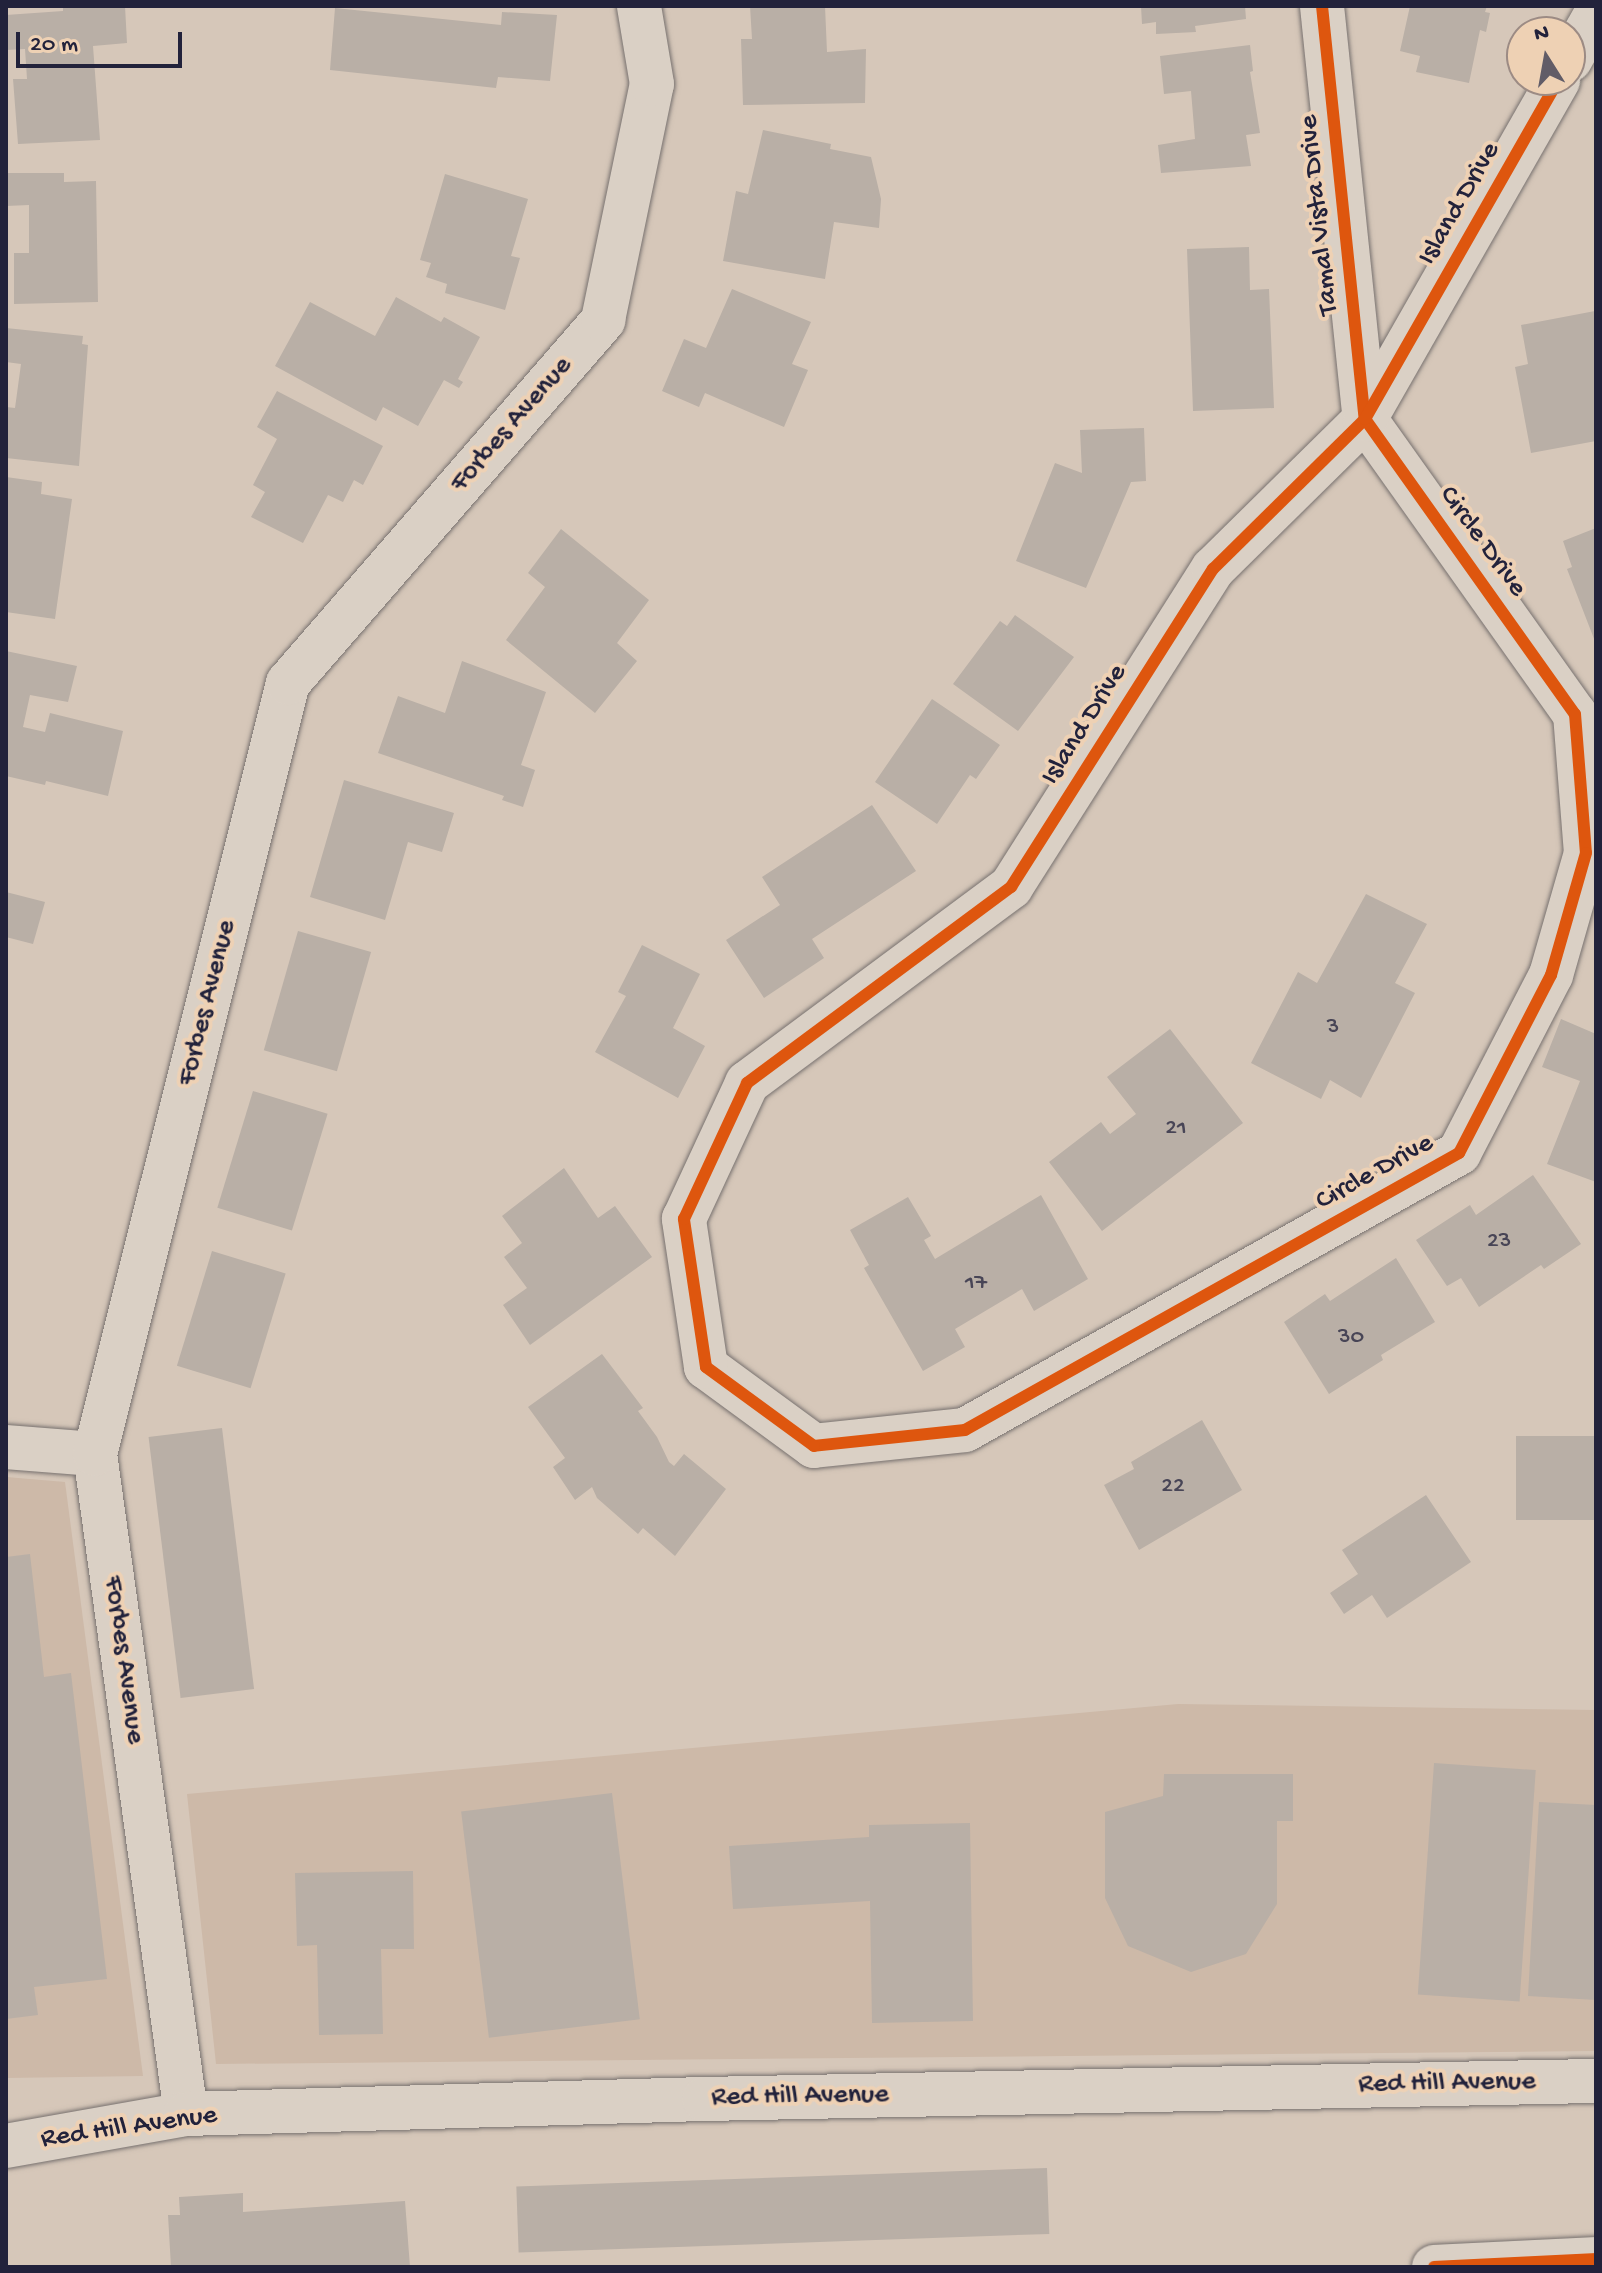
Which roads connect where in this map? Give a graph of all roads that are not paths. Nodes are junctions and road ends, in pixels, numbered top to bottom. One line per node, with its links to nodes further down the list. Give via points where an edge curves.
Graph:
1 (639, 6): 9 (street, Forbes Avenue, via 652,84 603,320 288,683)
2 (1322, 6): 6 (street, Tamal Vista Drive)
3 (1596, 14): 4 (street)
4 (1586, 32)
5 (1549, 96): 6 (street, Island Drive)
6 (1365, 419): 7 (street, Island Drive, via 1213,569 1011,887 747,1083 684,1219); 7 (street, Circle Drive, via 1575,714 1586,853 1551,975 1459,1153 965,1430 814,1446)
7 (706, 1367)
8 (6, 1447): 9 (street)
9 (95, 1454): 11 (street, Forbes Avenue)
10 (1596, 2081): 11 (street, Red Hill Avenue)
11 (186, 2114): 12 (street, Red Hill Avenue)
12 (6, 2146)
13 (1596, 2259): 14 (street)
14 (1434, 2267)

